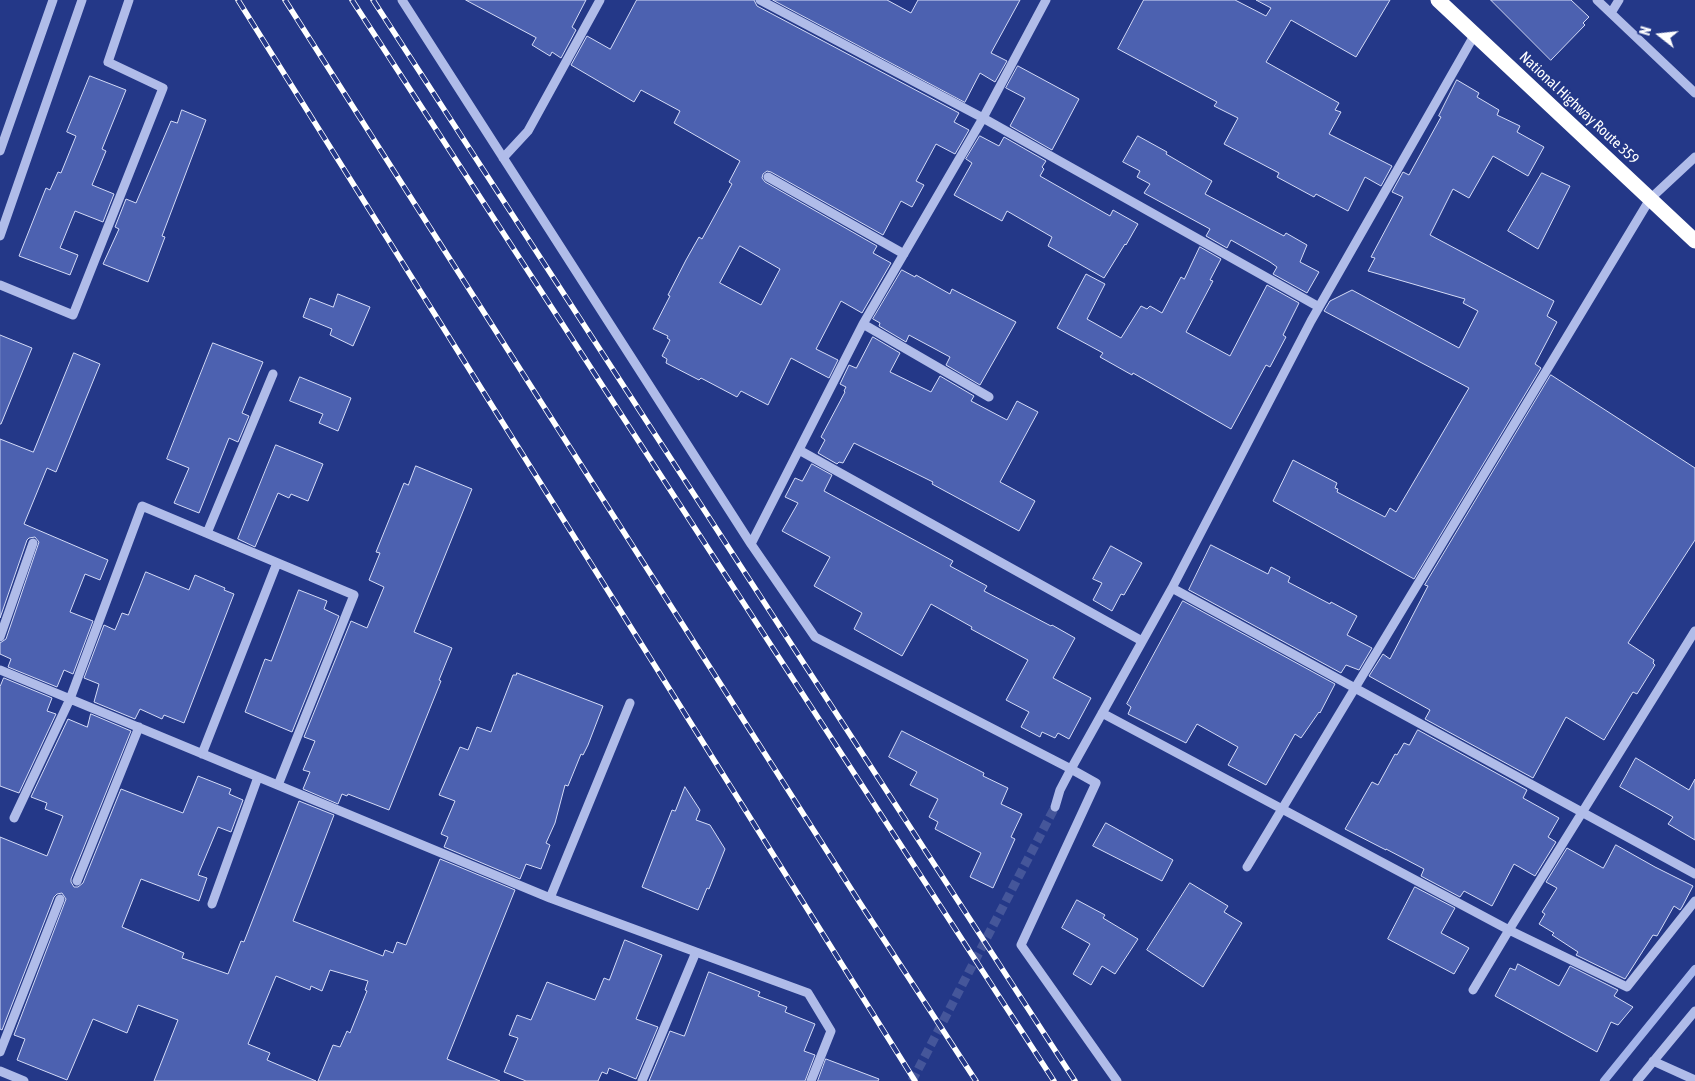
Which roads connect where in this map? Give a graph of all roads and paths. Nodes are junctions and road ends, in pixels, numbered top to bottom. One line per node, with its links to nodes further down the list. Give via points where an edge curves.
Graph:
1 (53, 0): 15 (street)
2 (82, 0): 20 (street)
3 (130, 0): 23 (street, via 108,62 163,88 74,315)
4 (402, 0): 17 (street)
5 (600, 0): 17 (street, via 528,132)
6 (760, 0): 14 (street)
7 (1046, 0): 14 (street)
8 (1438, 0): 12 (highway, National Highway Route 359)
9 (1597, 0): 11 (street)
10 (1618, 0): 11 (street)
11 (1611, 13): 13 (street)
12 (1474, 34): 19 (highway, National Highway Route 359); 24 (street)
13 (1695, 93)
14 (983, 118): 22 (street); 24 (street)
15 (0, 151)
16 (1695, 157): 19 (street)
17 (504, 158): 31 (street)
18 (768, 177): 22 (street)
19 (1650, 199): 21 (highway, National Highway Route 359); 38 (street)
20 (0, 236)
21 (1695, 241)
22 (904, 254): 25 (street)
23 (0, 285)
24 (1319, 307): 33 (street)
25 (863, 324): 27 (street); 28 (street)
26 (273, 374): 29 (street)
27 (989, 397)
28 (799, 450): 31 (street); 36 (street)
29 (207, 533): 32 (street); 39 (street, via 142,506)
30 (33, 543): 35 (street)
31 (751, 544): 44 (street, via 816,637)
32 (277, 563): 43 (street); 46 (street, via 354,595)
33 (1172, 588): 36 (street); 38 (street)
34 (1695, 630): 49 (street)
35 (0, 637)
36 (1142, 641): 41 (street)
37 (0, 670): 39 (street)
38 (1355, 687): 48 (street); 49 (street)
39 (70, 699): 42 (street); 50 (street)
40 (630, 703): 54 (street)
41 (1102, 713): 44 (street); 48 (street)
42 (139, 727): 43 (street); 53 (street)
43 (202, 754): 45 (street)
44 (1071, 769): 47 (street); 69 (street, via 1096,783 1021,945)
45 (258, 777): 46 (street); 57 (street)
46 (278, 785): 54 (street)
47 (1054, 807)
48 (1282, 809): 51 (street); 58 (street)
49 (1582, 811): 52 (street); 58 (street)
50 (14, 818)
51 (1247, 867)
52 (1695, 874)
53 (77, 881)
54 (550, 898): 59 (street)
55 (60, 899): 62 (street)
56 (1695, 902): 58 (street, via 1627,987)
57 (212, 904)
58 (1509, 930): 60 (street)
59 (696, 952): 67 (street); 68 (street, via 808,993 831,1031)
60 (1473, 990)
61 (1695, 1011): 63 (street)
62 (0, 1052)
63 (1653, 1062): 65 (street); 70 (street)
64 (0, 1071): 66 (street)
65 (1695, 1080)
66 (24, 1081)
67 (642, 1081)
68 (811, 1081)
69 (1117, 1081)
70 (1637, 1081)

